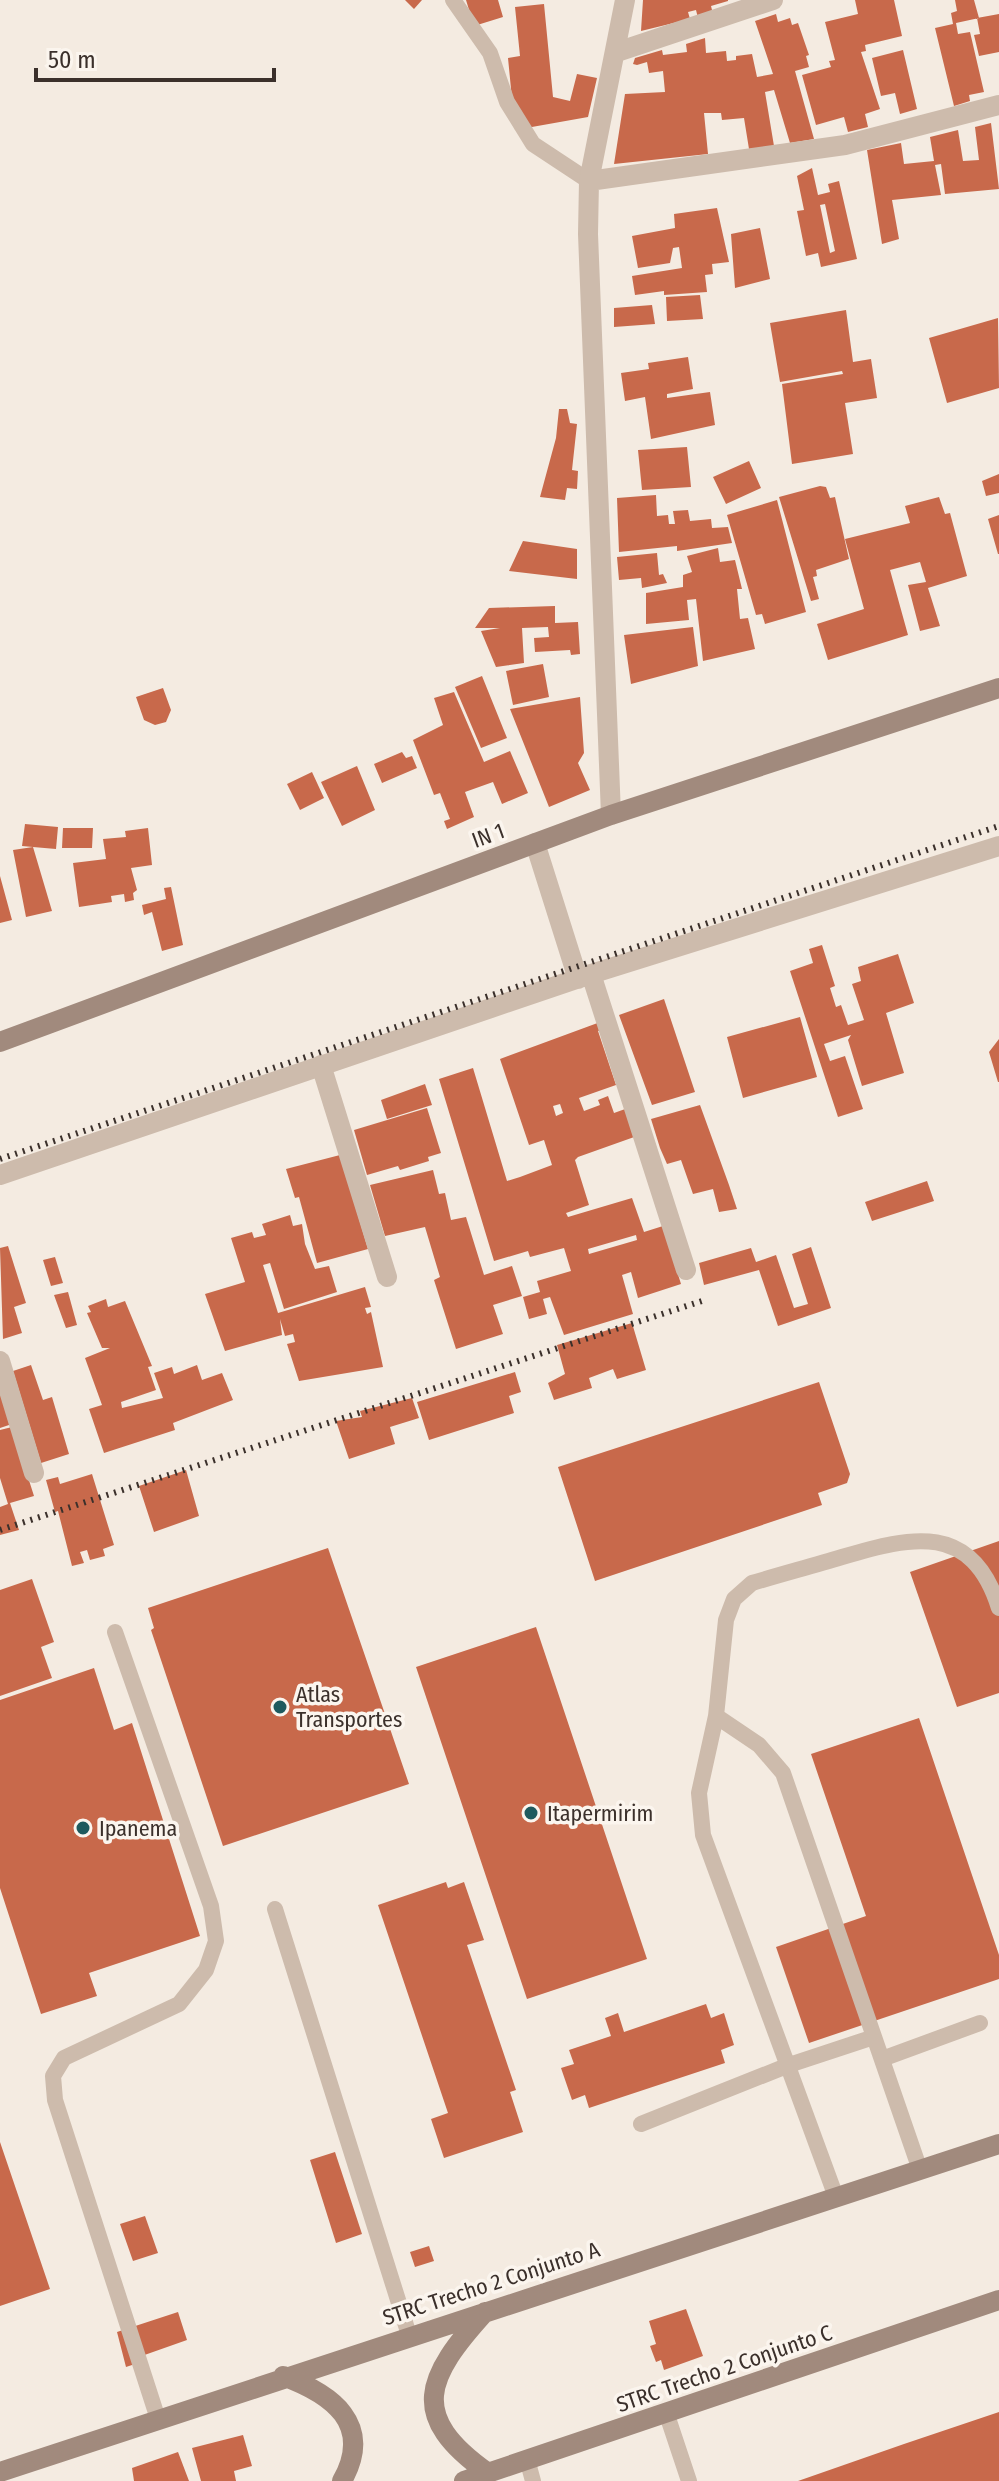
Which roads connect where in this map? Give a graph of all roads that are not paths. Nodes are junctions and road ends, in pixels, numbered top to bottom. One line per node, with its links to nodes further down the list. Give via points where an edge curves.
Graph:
1 (453, 0): 6 (lane, via 490,53 507,102 533,144)
2 (625, 0): 4 (street)
3 (773, 0): 4 (street)
4 (617, 52): 6 (street)
5 (999, 105): 6 (street, via 845,145)
6 (589, 181): 8 (street)
7 (999, 688): 8 (street, IN 1)
8 (611, 815): 9 (street, IN 1)
9 (535, 843): 11 (street); 12 (street, IN 1)
10 (999, 846): 11 (street)
11 (584, 977): 13 (street); 15 (street)
12 (0, 1042)
13 (321, 1065): 14 (street); 16 (street)
14 (0, 1175)
15 (686, 1270)
16 (387, 1277)
17 (0, 1361): 18 (street)
18 (34, 1473)
19 (999, 1608): 21 (lane, via 991,1583 965,1553 932,1540 899,1540 752,1583 734,1599 726,1620)
20 (115, 1632): 36 (lane, via 211,1906 216,1941 206,1970 179,2004 64,2058 53,2076 55,2100)
21 (716, 1716): 24 (lane, via 759,1745 783,1773); 26 (lane, via 699,1793 703,1835)
22 (275, 1909): 33 (lane)
23 (980, 2023): 25 (lane)
24 (874, 2037): 25 (lane); 26 (lane)
25 (882, 2059): 29 (lane)
26 (789, 2065): 27 (lane); 30 (lane)
27 (641, 2124)
28 (999, 2144): 29 (street, STRC Trecho 2 Conjunto A)
29 (920, 2170): 30 (street, STRC Trecho 2 Conjunto A)
30 (836, 2197): 32 (street, STRC Trecho 2 Conjunto A)
31 (999, 2300): 35 (street, STRC Trecho 2 Conjunto C)
32 (488, 2309): 33 (street, STRC Trecho 2 Conjunto A); 39 (street, via 441,2366 432,2397 442,2431)
33 (409, 2335): 34 (street, STRC Trecho 2 Conjunto A)
34 (283, 2376): 36 (street, STRC Trecho 2 Conjunto A); 40 (street, via 322,2392 346,2417 352,2444)
35 (666, 2412): 37 (street, STRC Trecho 2 Conjunto C); 43 (lane)
36 (158, 2419): 38 (street, STRC Trecho 2 Conjunto A)
37 (527, 2459): 39 (street, STRC Trecho 2 Conjunto C); 42 (lane)
38 (0, 2472)
39 (488, 2473): 41 (street, STRC Trecho 2 Conjunto C)
40 (342, 2481)
41 (464, 2481)
42 (533, 2481)
43 (689, 2481)

